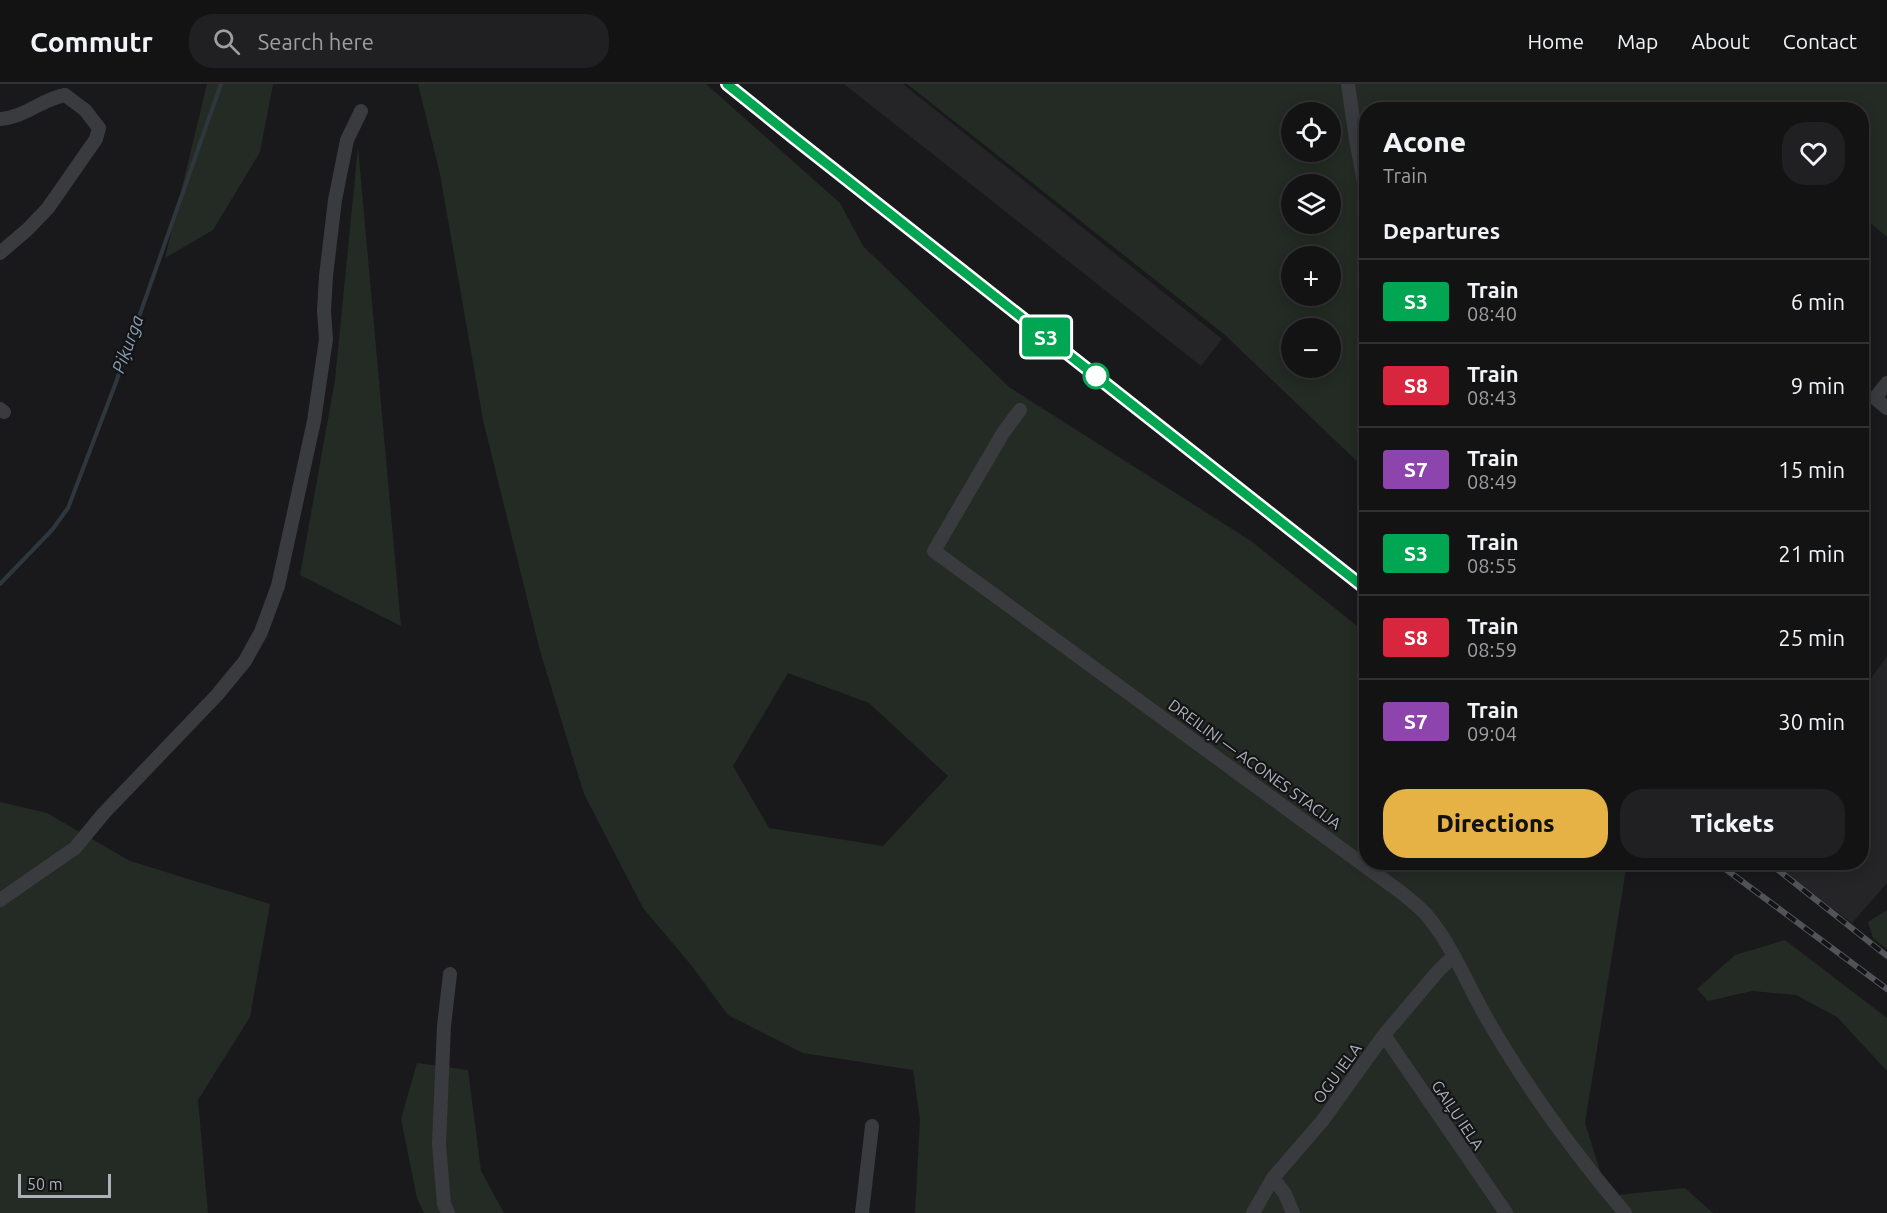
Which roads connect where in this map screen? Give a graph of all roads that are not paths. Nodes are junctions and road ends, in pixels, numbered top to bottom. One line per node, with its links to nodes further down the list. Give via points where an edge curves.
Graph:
1 (1348, 84): 4 (street)
2 (361, 111): 11 (street, via 347,140 335,200 326,276 326,339 314,422 286,556 261,632 246,661 217,695 75,848)
3 (0, 119): 5 (street, via 65,95 94,118 99,128 96,139 48,208)
4 (1359, 156)
5 (0, 253)
6 (1887, 383): 7 (street, via 1875,398)
7 (1887, 408)
8 (1020, 410): 9 (street, DREILIŅI — ACONES STACIJA, via 934,550)
9 (1359, 861)
10 (1371, 870): 12 (street, DREILIŅI — ACONES STACIJA, via 1427,915)
11 (0, 900)
12 (1454, 956): 14 (street, OGU IELA); 22 (street, DREILIŅI — ACONES STACIJA, via 1522,1076)
13 (450, 974): 18 (street, via 439,1144)
14 (1384, 1035): 16 (street, OGU IELA, via 1323,1120); 17 (street, GAIĻU IELA)
15 (872, 1126): 19 (street)
16 (1273, 1179): 20 (street, OGU IELA); 21 (street)
17 (1500, 1211)
18 (448, 1213)
19 (862, 1213)
20 (1253, 1213)
21 (1293, 1213)
22 (1625, 1213)

